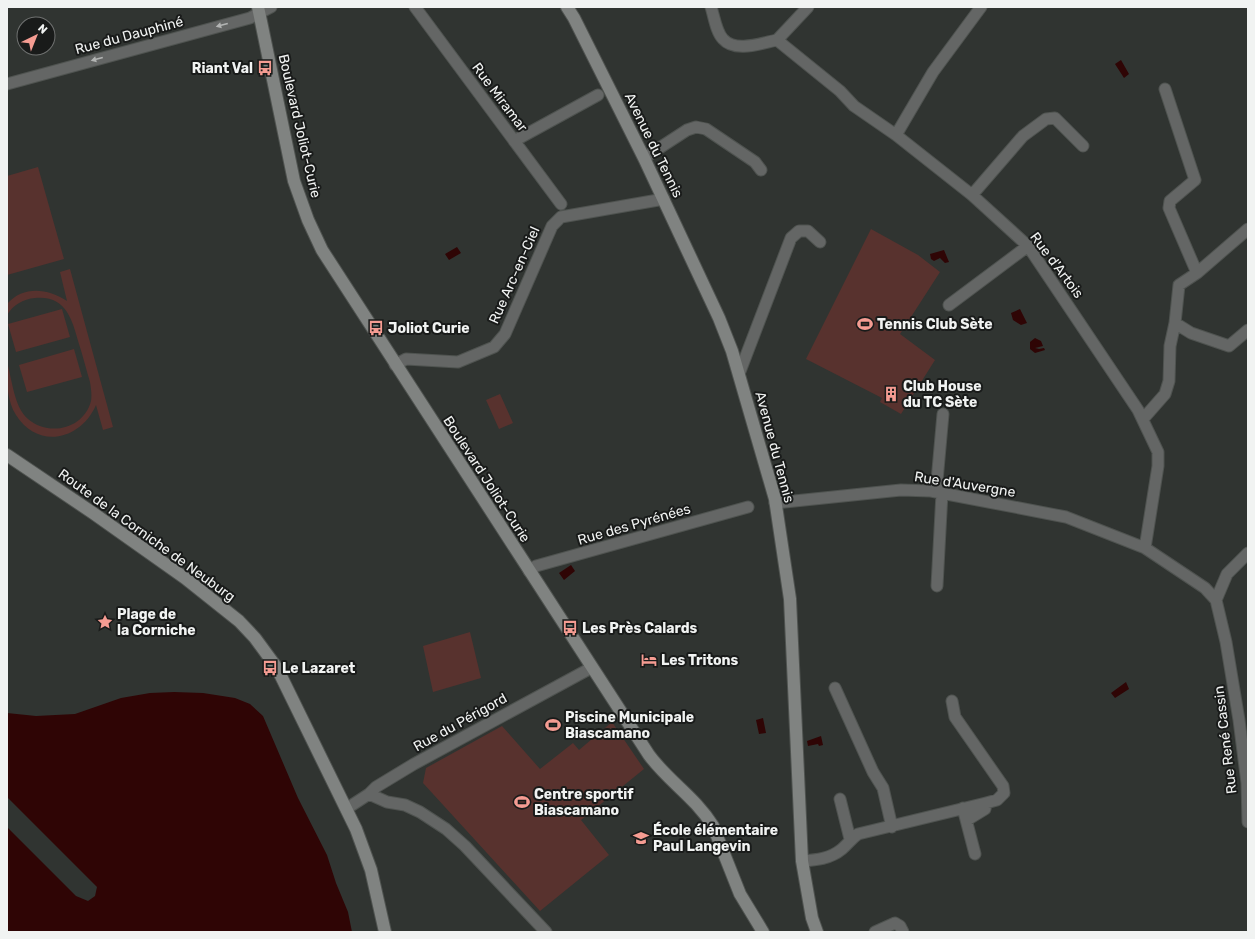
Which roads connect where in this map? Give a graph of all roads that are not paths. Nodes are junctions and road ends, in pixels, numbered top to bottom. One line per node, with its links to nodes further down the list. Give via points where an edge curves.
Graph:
1 (271, 7): 7 (street, Rue du Dauphiné)
2 (415, 7): 13 (street, Rue Miramar)
3 (567, 7): 15 (street, Avenue du Tennis)
4 (711, 7): 8 (street, via 722,38 729,44 740,46)
5 (808, 7): 8 (street)
6 (981, 7): 12 (street, via 933,72)
7 (258, 10): 9 (street, Rue du Dauphiné, one-way to 9, via 250,18); 27 (street, Boulevard Joliot-Curie, via 294,181 308,220 322,250)
8 (777, 40): 12 (street, Rue d'Artois, via 840,91 854,106)
9 (7, 84)
10 (1165, 89): 23 (street, via 1196,180 1170,201 1169,208)
11 (598, 95): 13 (street)
12 (896, 135): 17 (street, Rue d'Artois)
13 (514, 142): 19 (street, Rue Miramar)
14 (1082, 146): 17 (street, via 1055,118 1046,119 1023,136)
15 (644, 158): 16 (street, via 687,130 696,127 706,129 755,162); 18 (street, Avenue du Tennis)
16 (761, 170)
17 (972, 195): 22 (street, Rue d'Artois)
18 (664, 200): 27 (street, Rue Arc-en-Ciel, via 561,217 552,226 505,334 494,347 458,362 406,359); 28 (street, Avenue du Tennis, via 719,318)
19 (561, 204)
20 (1248, 228): 23 (street)
21 (820, 242): 28 (street, via 808,232 799,231 791,238)
22 (1028, 246): 24 (street); 30 (street, Rue d'Artois)
23 (1197, 274): 25 (street, via 1179,286)
24 (949, 305)
25 (1175, 323): 26 (street, via 1191,333 1228,346); 30 (street, via 1170,346 1169,381 1165,394)
26 (1248, 330)
27 (395, 365): 37 (street, Boulevard Joliot-Curie)
28 (739, 374): 33 (street, Avenue du Tennis)
29 (943, 414): 32 (street)
30 (1143, 419): 35 (street, Rue d'Artois, via 1158,452 1158,466)
31 (7, 455): 47 (street, Route de la Corniche de Neuburg, via 185,578 256,638 277,668)
32 (939, 493): 33 (street, Rue d'Auvergne, via 901,490); 35 (street, Rue d'Auvergne, via 1066,517); 38 (street)
33 (775, 503): 53 (street, Avenue du Tennis, via 790,599)
34 (748, 507): 37 (street, Rue des Pyrénées, via 536,566)
35 (1144, 548): 39 (street, via 1206,588)
36 (1248, 553): 39 (street, via 1227,574)
37 (529, 571): 40 (street, Boulevard Joliot-Curie)
38 (937, 586)
39 (1216, 600): 49 (street, Rue René Cassin, via 1239,720 1247,783)
40 (591, 668): 43 (street, Rue du Périgord, via 414,764); 56 (street, Boulevard Joliot-Curie, via 656,765 688,794 708,818 740,894)
41 (835, 688): 50 (street, via 873,772 883,788)
42 (952, 701): 45 (street, via 955,717 1004,786 1004,793 1000,798)
43 (369, 794): 47 (street, Rue du Périgord); 55 (street, via 386,802 405,805 446,829)
44 (840, 799): 51 (street)
45 (986, 803): 46 (street); 48 (street, via 985,809)
46 (963, 808): 48 (street); 50 (street)
47 (346, 809): 54 (street, Route de la Corniche de Neuburg, via 371,870)
48 (967, 820): 52 (street)
49 (1248, 822)
50 (892, 827): 51 (street, via 858,834)
51 (850, 839): 53 (street, via 840,851 829,857)
52 (975, 854)
53 (802, 861): 57 (street, Avenue du Tennis)
54 (385, 932)
55 (546, 932)
56 (763, 932)
57 (817, 932)
58 (875, 932): 59 (street, via 895,923)
59 (903, 932)

